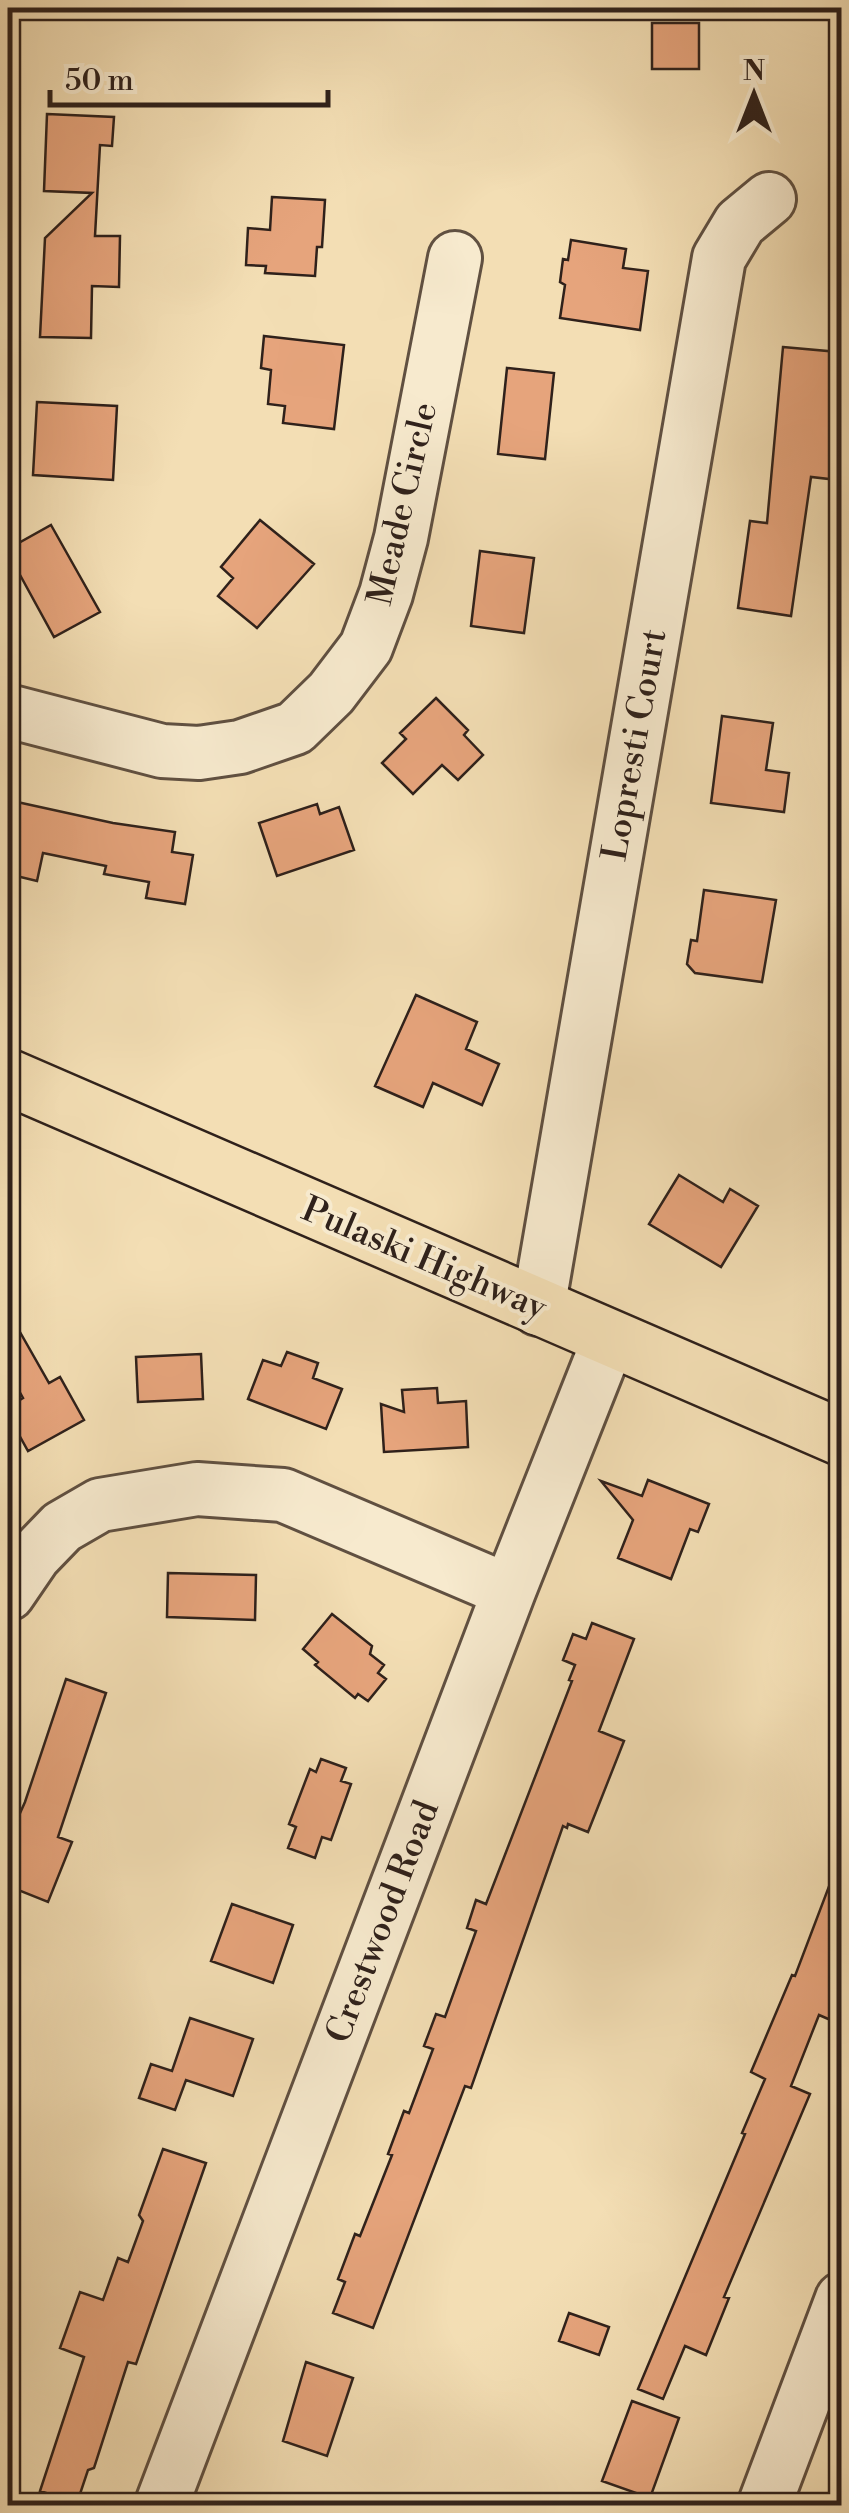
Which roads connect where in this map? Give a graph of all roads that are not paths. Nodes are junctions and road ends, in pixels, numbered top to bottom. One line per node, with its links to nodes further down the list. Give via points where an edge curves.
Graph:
1 (769, 199): 5 (street, Lopresti Court, via 740,223 719,258)
2 (456, 258): 3 (street, Meade Circle, via 386,594 366,646 332,693 295,728 198,753 162,751)
3 (8, 711)
4 (8, 1077): 5 (main road, Pulaski Highway)
5 (538, 1309): 6 (main road, Pulaski Highway)
6 (609, 1339): 7 (main road, Pulaski Highway); 8 (street, Crestwood Road)
7 (842, 1438)
8 (509, 1591): 9 (street, via 283,1495 197,1489 100,1505 62,1526); 11 (street, Crestwood Road)
9 (8, 1594)
10 (842, 2299): 12 (street)
11 (161, 2506)
12 (764, 2506)

